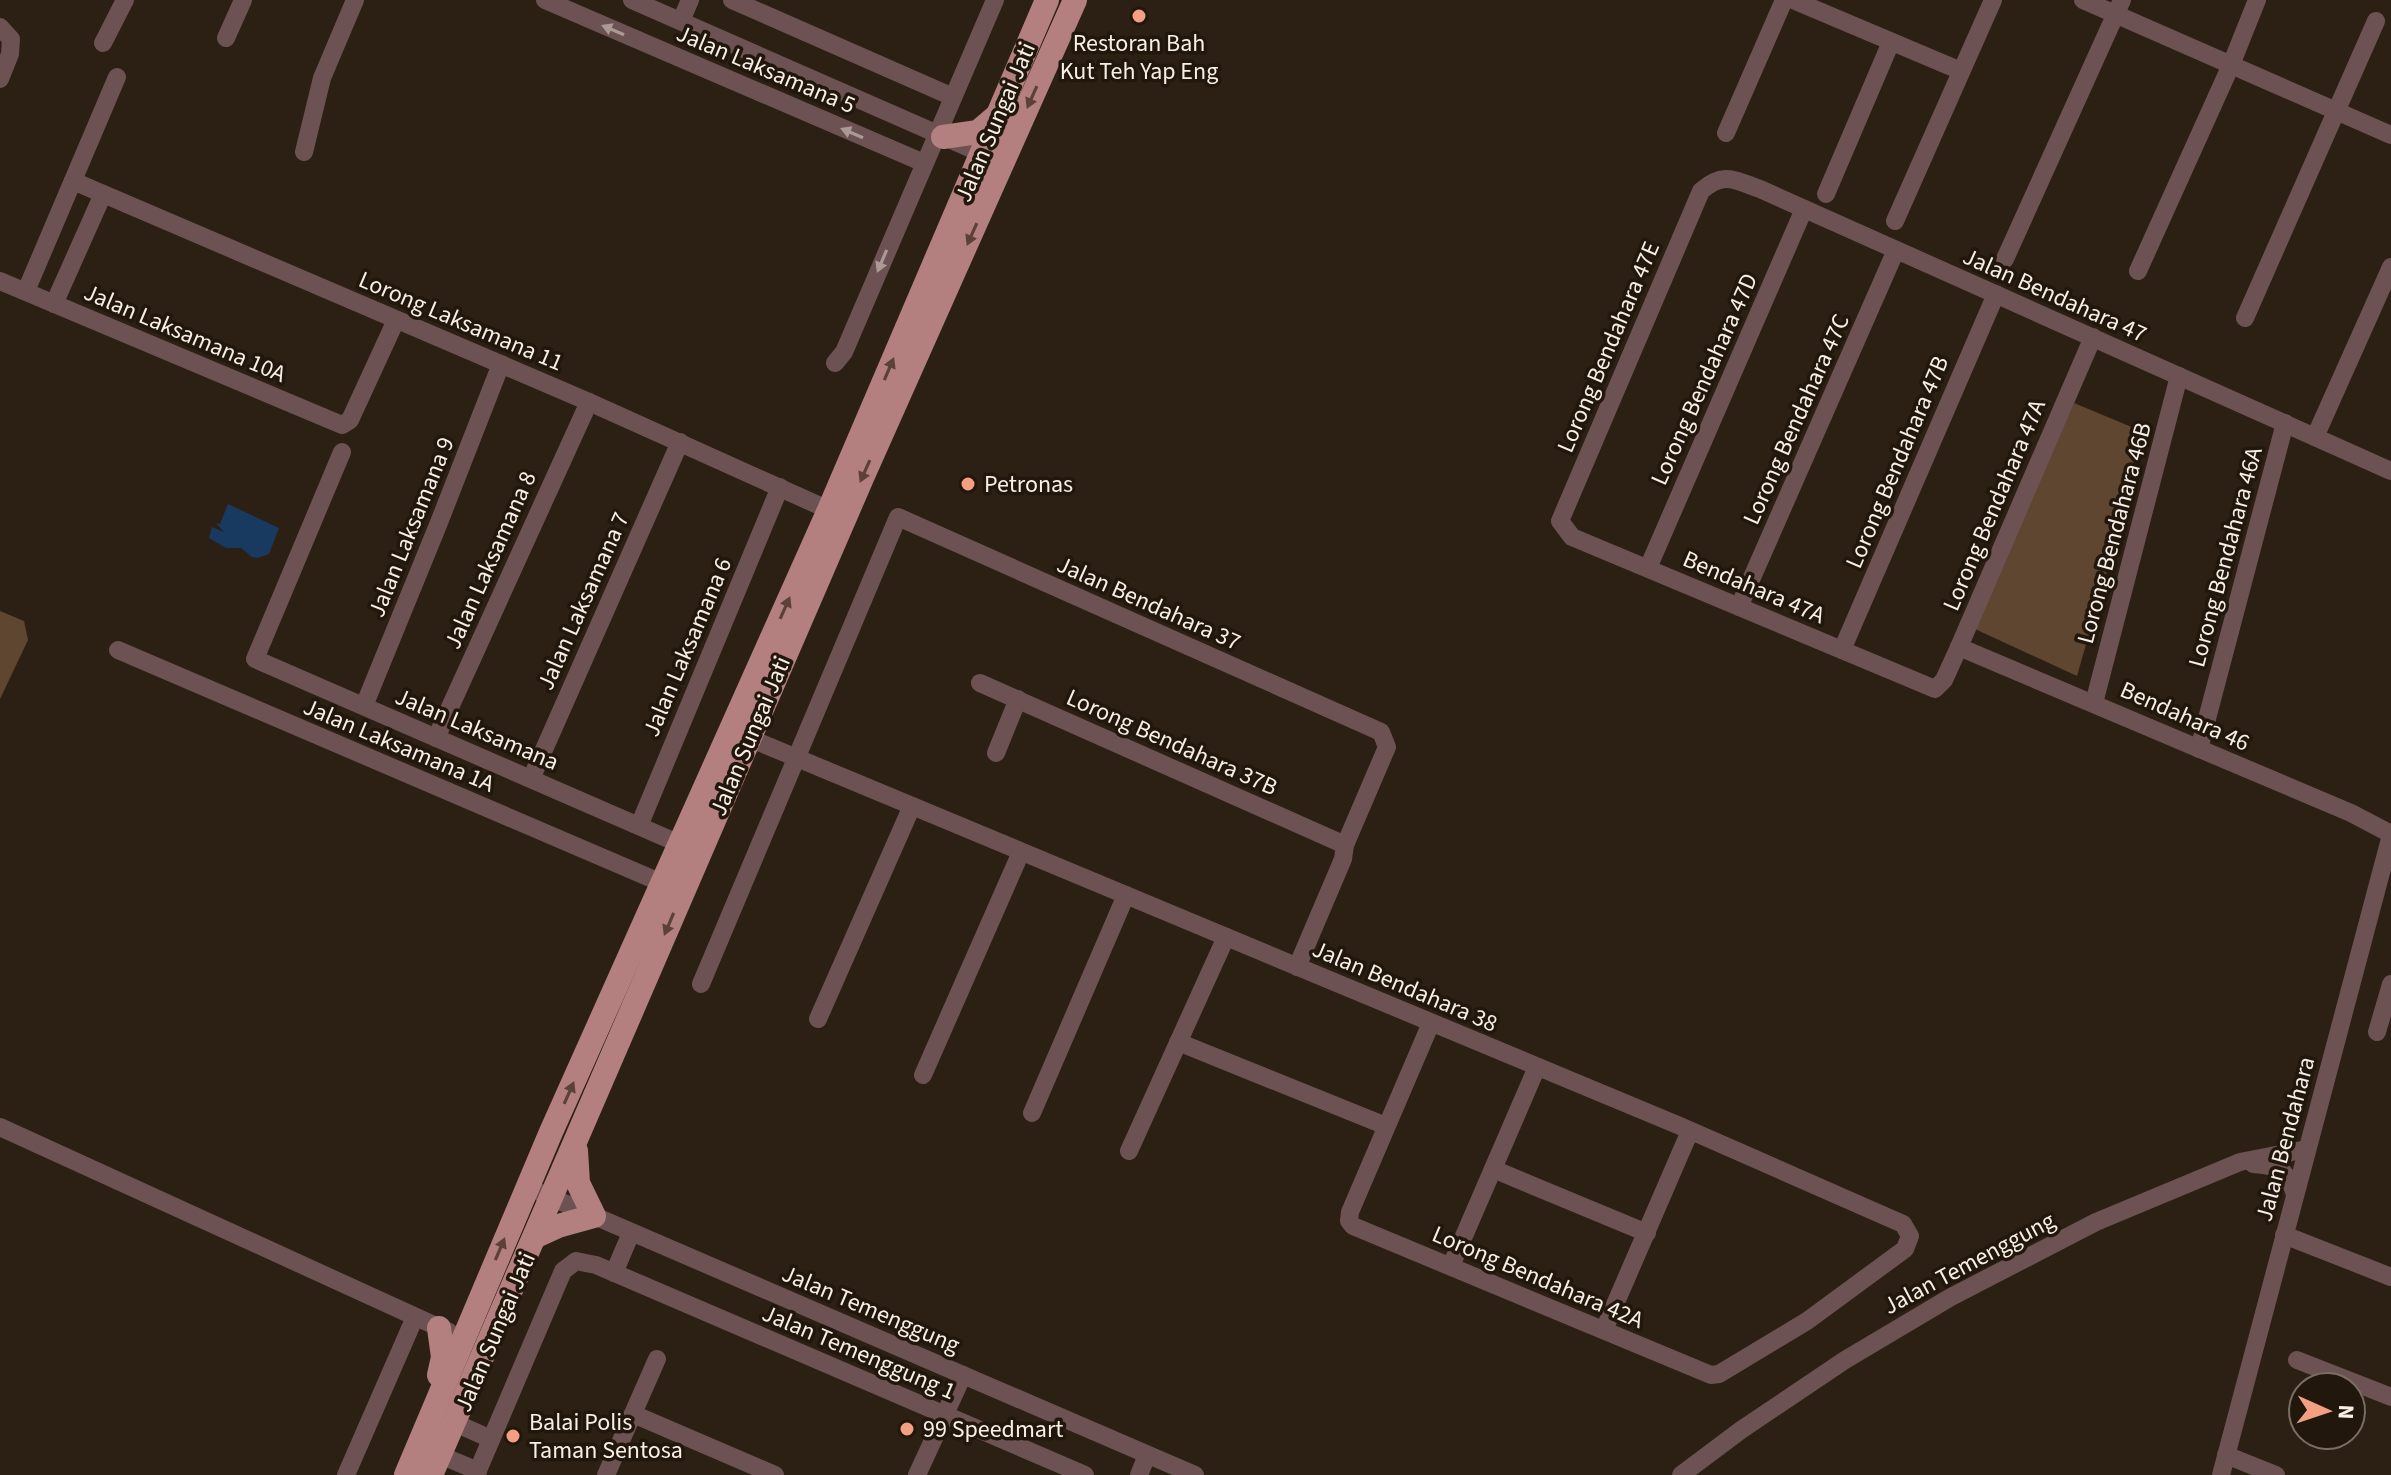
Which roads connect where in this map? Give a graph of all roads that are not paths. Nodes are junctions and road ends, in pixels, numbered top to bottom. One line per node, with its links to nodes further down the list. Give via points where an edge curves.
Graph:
1 (125, 0): 22 (street)
2 (243, 0): 20 (street)
3 (355, 0): 33 (street, via 322,78)
4 (545, 0): 35 (street, Jalan Laksamana 5, one-way to 4)
5 (632, 0): 17 (street, Jalan Laksamana 5)
6 (690, 0): 17 (street)
7 (732, 0): 27 (street)
8 (995, 0): 27 (street)
9 (1047, 0): 29 (main road, Jalan Sungai Jati)
10 (1075, 0): 34 (main road, Jalan Sungai Jati, one-way to 34)
11 (1784, 0): 30 (street)
12 (1793, 0): 21 (street)
13 (1993, 0): 24 (street)
14 (2083, 0): 16 (street)
15 (2257, 0): 23 (street)
16 (2119, 7): 23 (street); 44 (street)
17 (681, 21): 31 (street, Jalan Laksamana 5)
18 (2376, 21): 28 (street)
19 (0, 27): 26 (street, via 11,39)
20 (226, 38)
21 (1891, 42): 24 (street); 40 (street)
22 (103, 43)
23 (2231, 65): 28 (street); 46 (street)
24 (1961, 71): 42 (street)
25 (117, 77): 36 (street)
26 (0, 79)
27 (953, 97): 31 (street)
28 (2335, 111): 32 (street); 51 (street)
29 (998, 114): 31 (main road, via 978,132); 34 (main road, Jalan Sungai Jati)
30 (1726, 133)
31 (940, 135): 34 (street, Jalan Laksamana 5); 35 (street); 37 (main road, via 963,157)
32 (2391, 135)
33 (304, 152)
34 (993, 158): 37 (main road, Jalan Sungai Jati); 77 (main road, Jalan Sungai Jati, one-way to 77)
35 (924, 163): 54 (street, one-way to 54)
36 (73, 181): 39 (street, Lorong Laksamana 11); 48 (street)
37 (968, 186): 64 (main road, Jalan Sungai Jati, one-way to 37)
38 (1701, 191): 41 (street, Jalan Bendahara 47, via 1714,179 1728,178); 65 (street, Lorong Bendahara 47E)
39 (103, 194): 50 (street); 52 (street, Lorong Laksamana 11)
40 (1826, 194)
41 (1804, 209): 43 (street, Jalan Bendahara 47); 66 (street, Lorong Bendahara 47D)
42 (1895, 221)
43 (1896, 250): 49 (street, Jalan Bendahara 47); 67 (street, Lorong Bendahara 47C)
44 (2005, 259)
45 (2391, 267): 59 (street)
46 (2138, 271)
47 (0, 281): 48 (street, Jalan Laksamana 10A)
48 (26, 291): 50 (street, Jalan Laksamana 10A)
49 (1996, 294): 53 (street, Jalan Bendahara 47); 70 (street, Lorong Bendahara 47B)
50 (54, 304): 52 (street, Jalan Laksamana 10A, via 342,425 350,420)
51 (2245, 318)
52 (396, 320): 55 (street, Lorong Laksamana 11)
53 (2093, 337): 56 (street, Jalan Bendahara 47); 68 (street, Lorong Bendahara 47A)
54 (835, 363)
55 (501, 364): 57 (street, Lorong Laksamana 11); 75 (street, Jalan Laksamana 9)
56 (2179, 376): 58 (street, Jalan Bendahara 47); 74 (street, Lorong Bendahara 46B)
57 (589, 402): 60 (street, Lorong Laksamana 11); 76 (street, Jalan Laksamana 8)
58 (2285, 423): 59 (street, Jalan Bendahara 47); 78 (street, Lorong Bendahara 46A)
59 (2315, 437): 62 (street, Jalan Bendahara 47)
60 (680, 442): 63 (street, Lorong Laksamana 11); 81 (street, Jalan Laksamana 7)
61 (342, 452): 75 (street, Jalan Laksamana, via 255,659)
62 (2391, 471)
63 (780, 487): 64 (street, Lorong Laksamana 11); 83 (street, Jalan Laksamana 6)
64 (829, 510): 85 (main road, Jalan Sungai Jati, one-way to 64)
65 (1560, 521): 66 (street, Bendahara 47A, via 1572,537)
66 (1648, 568): 67 (street, Bendahara 47A)
67 (1739, 607): 70 (street, Bendahara 47A)
68 (1959, 647): 72 (street, Lorong Bendahara 47A); 74 (street, Bendahara 46)
69 (118, 650): 88 (street, Jalan Laksamana 1A)
70 (1842, 650): 72 (street, Bendahara 47A)
71 (980, 683): 73 (street, Lorong Bendahara 37B)
72 (1935, 689)
73 (1018, 699): 79 (street); 86 (street, Lorong Bendahara 37B)
74 (2094, 703): 78 (street, Bendahara 46)
75 (364, 706): 76 (street, Jalan Laksamana)
76 (436, 738): 81 (street, Jalan Laksamana)
77 (749, 738): 80 (street, Jalan Bendahara 38); 105 (main road, Jalan Sungai Jati, one-way to 105)
78 (2199, 749): 84 (street, Bendahara 46)
79 (996, 753)
80 (796, 758): 82 (street, Jalan Bendahara 38); 86 (street, Jalan Bendahara 37, via 898,517 1381,732 1387,747); 92 (street)
81 (531, 779): 83 (street, Jalan Laksamana)
82 (912, 806): 87 (street, Jalan Bendahara 38); 94 (street)
83 (639, 826): 85 (street, Jalan Laksamana)
84 (2391, 834): 101 (street, Jalan Bendahara)
85 (680, 844): 88 (main road, Jalan Sungai Jati)
86 (1345, 845): 91 (street)
87 (1021, 852): 89 (street, Jalan Bendahara 38); 99 (street)
88 (662, 883): 110 (main road, Jalan Sungai Jati, one-way to 88)
89 (1126, 895): 90 (street, Jalan Bendahara 38); 100 (street)
90 (1226, 937): 91 (street, Jalan Bendahara 38); 97 (street)
91 (1297, 967): 95 (street, Jalan Bendahara 38)
92 (701, 984)
93 (2391, 984): 96 (street)
94 (818, 1019)
95 (1431, 1023): 98 (street, Jalan Bendahara 38); 102 (street)
96 (2377, 1032)
97 (1178, 1042): 102 (street); 107 (street)
98 (1537, 1067): 104 (street, Jalan Bendahara 38); 109 (street)
99 (923, 1075)
100 (1032, 1113)
101 (2313, 1125): 106 (street, Jalan Bendahara); 108 (street)
102 (1386, 1126): 119 (street, Lorong Bendahara 42A, via 1349,1221)
103 (0, 1127): 122 (street)
104 (1690, 1131): 115 (street); 129 (street, Jalan Bendahara 38, via 1903,1224 1910,1236 1905,1249 1807,1321)
105 (575, 1144): 112 (main road, Jalan Sungai Jati); 113 (main road, via 578,1183)
106 (2307, 1149): 108 (street, Jalan Temenggung); 111 (street, Jalan Bendahara)
107 (1129, 1151)
108 (2240, 1162): 111 (street, via 2275,1166); 149 (street, Jalan Temenggung, via 2096,1222 1951,1297 1857,1351)
109 (1493, 1169): 115 (street); 119 (street)
110 (527, 1187): 112 (street, Jalan Temenggung); 121 (main road, Jalan Sungai Jati, one-way to 110)
111 (2295, 1194): 116 (street, Jalan Bendahara)
112 (553, 1198): 113 (street, Jalan Temenggung); 117 (main road, Jalan Sungai Jati)
113 (594, 1216): 114 (street, Jalan Temenggung); 117 (main road)
114 (631, 1233): 118 (street); 128 (street, Jalan Temenggung)
115 (1647, 1233): 123 (street)
116 (2284, 1235): 120 (street); 137 (street, Jalan Bendahara)
117 (536, 1236): 125 (main road, Jalan Sungai Jati)
118 (617, 1266): 133 (street, Jalan Temenggung 1); 135 (street, Jalan Temenggung 1, via 576,1261 563,1271)
119 (1451, 1266): 123 (street, Lorong Bendahara 42A)
120 (2391, 1277)
121 (483, 1290): 122 (main road, via 453,1312); 124 (main road, Jalan Sungai Jati)
122 (427, 1322): 124 (street); 131 (main road, via 443,1357); 141 (street)
123 (1604, 1330): 129 (street, Lorong Bendahara 42A)
124 (462, 1338): 125 (street); 131 (main road, Jalan Sungai Jati)
125 (487, 1349): 134 (main road, Jalan Sungai Jati)
126 (657, 1359): 132 (street)
127 (2297, 1360): 130 (street)
128 (963, 1375): 133 (street); 136 (street, Jalan Temenggung)
129 (1711, 1375)
130 (2391, 1397)
131 (432, 1413): 142 (main road, Jalan Sungai Jati)
132 (633, 1414): 139 (street); 143 (street)
133 (945, 1415): 145 (street); 146 (street, Jalan Temenggung 1)
134 (455, 1423): 135 (street); 138 (main road, Jalan Sungai Jati)
135 (491, 1439): 140 (street, Jalan Temenggung 1)
136 (1147, 1455): 147 (street); 148 (street, Jalan Temenggung)
137 (2226, 1455): 150 (street, Jalan Bendahara); 151 (street)
138 (436, 1465): 140 (street)
139 (735, 1467): 144 (street)
140 (477, 1473)
141 (346, 1475)
142 (406, 1475)
143 (606, 1475)
144 (775, 1475)
145 (917, 1475)
146 (1085, 1475)
147 (1139, 1475)
148 (1195, 1475)
149 (1681, 1475)
150 (2221, 1475)
151 (2276, 1475)

